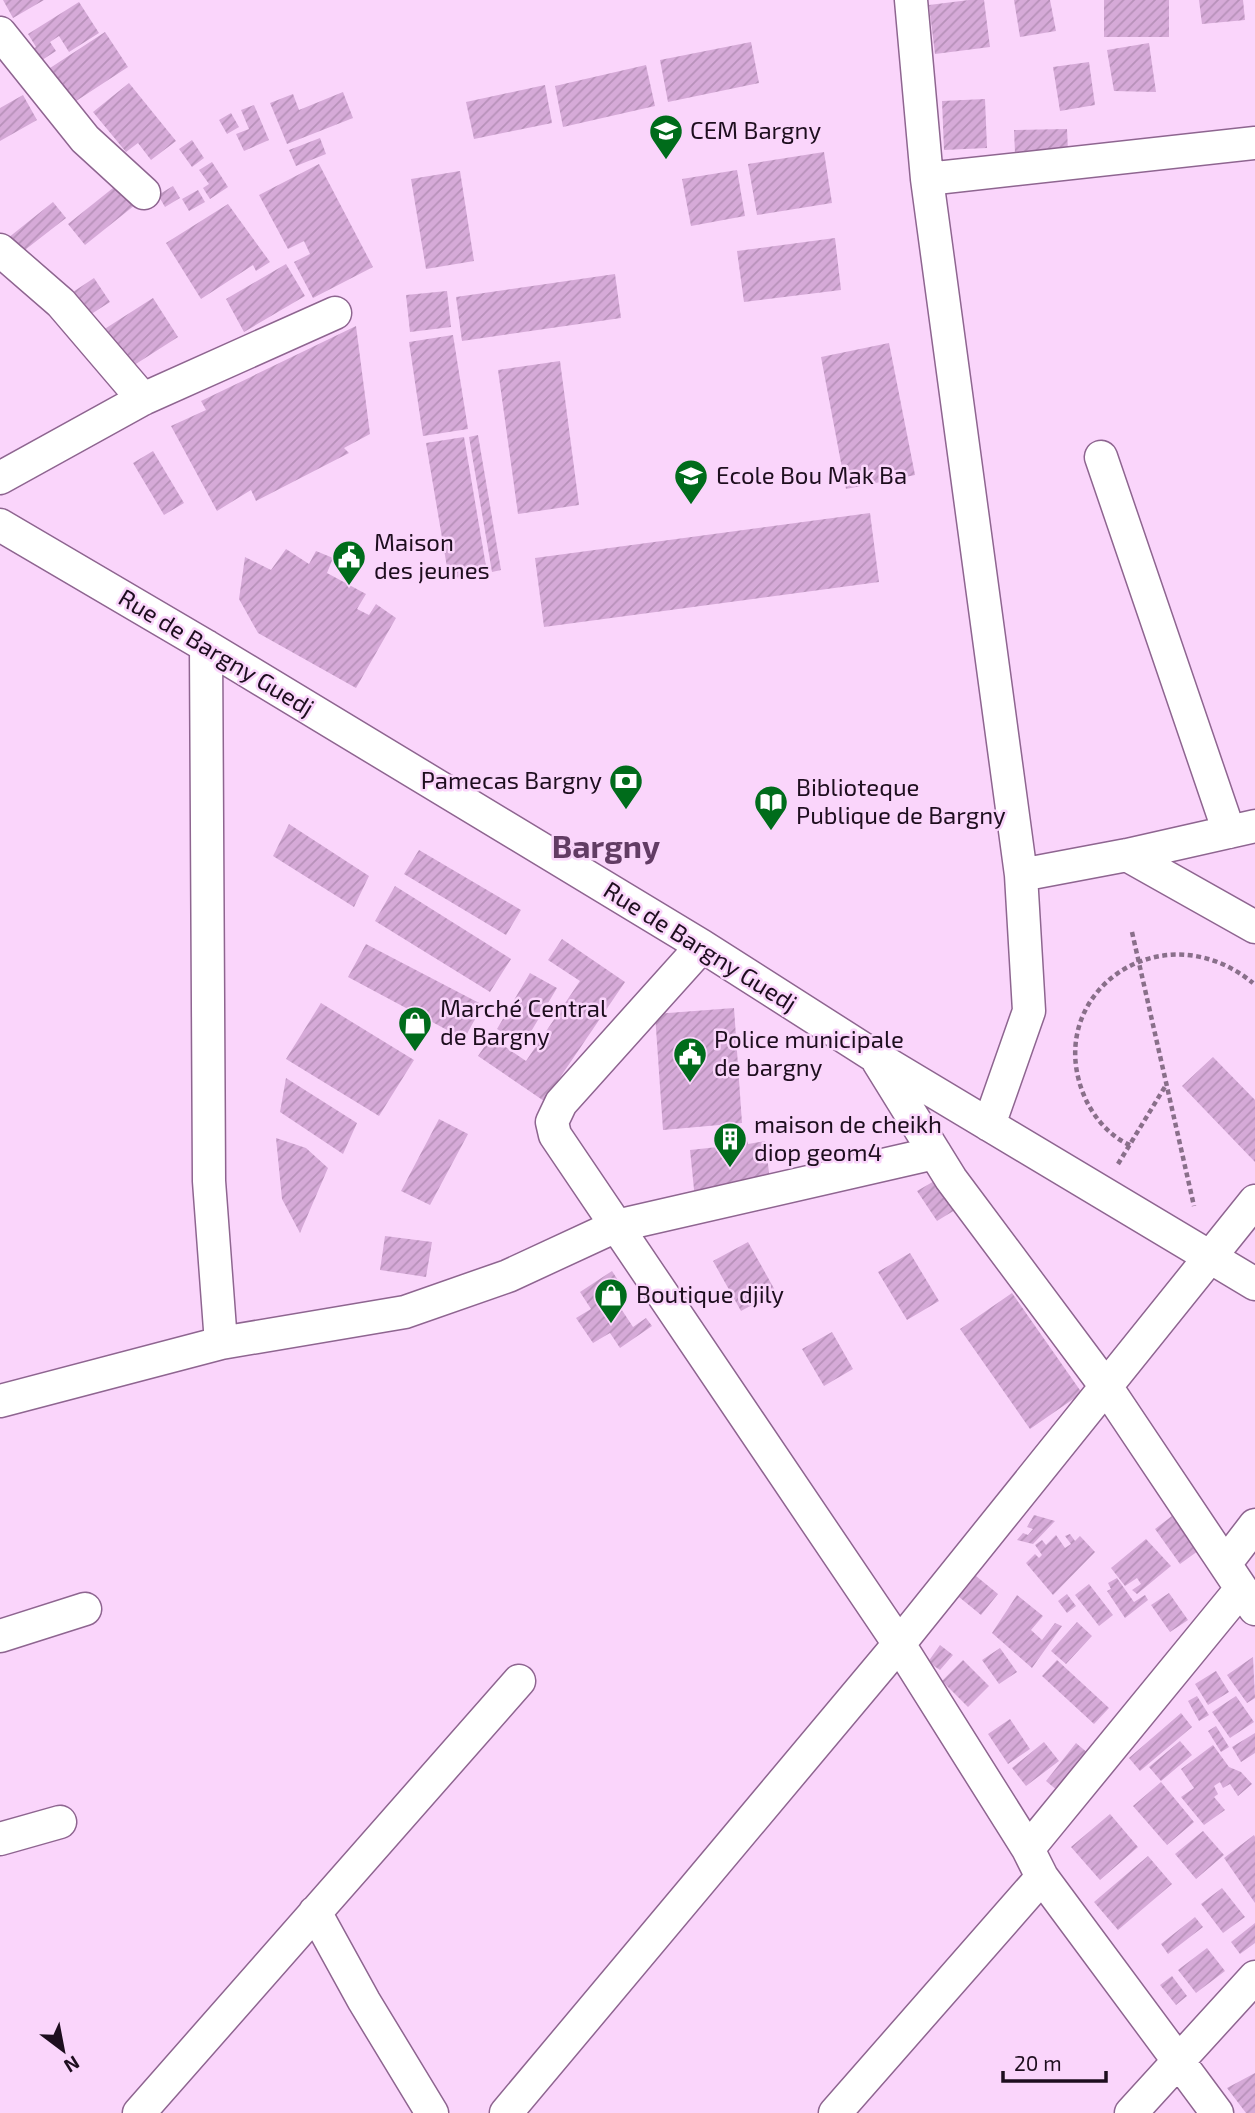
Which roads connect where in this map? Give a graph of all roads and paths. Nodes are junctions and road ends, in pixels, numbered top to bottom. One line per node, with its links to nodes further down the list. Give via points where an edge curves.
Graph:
1 (911, 0): 4 (street)
2 (0, 33): 5 (street, via 85,139)
3 (1254, 145): 4 (street)
4 (928, 179): 15 (street)
5 (144, 193)
6 (0, 250): 8 (street, via 61,303)
7 (335, 313): 8 (street)
8 (143, 399): 10 (street)
9 (1101, 457): 13 (street)
10 (0, 478)
11 (0, 525): 12 (street, Rue de Bargny Guedj)
12 (206, 646): 18 (street, Rue de Bargny Guedj); 32 (street, via 209,1181)
13 (1242, 829): 14 (street)
14 (1127, 855): 15 (street); 16 (street)
15 (1021, 875): 23 (street, via 1029,1011)
16 (1255, 927)
17 (1132, 932): 19 (path)
18 (702, 947): 21 (street, Rue de Bargny Guedj); 29 (street, via 561,1103 552,1122 555,1135)
19 (1138, 961): 20 (path, via 1192,953 1215,958); 22 (path); 24 (path, via 1107,981 1093,999 1077,1042 1076,1066 1090,1109 1104,1127)
20 (1253, 983)
21 (876, 1057): 23 (street, Rue de Bargny Guedj); 25 (street)
22 (1166, 1085): 24 (path); 28 (path)
23 (989, 1125): 26 (street, Rue de Bargny Guedj)
24 (1130, 1146): 26 (path)
25 (935, 1153): 29 (street); 33 (street)
26 (1101, 1192): 30 (street, Rue de Bargny Guedj)
27 (1255, 1201): 30 (street)
28 (1194, 1206)
29 (616, 1226): 32 (street, via 508,1276 405,1312); 39 (street)
30 (1210, 1257): 31 (street, Rue de Bargny Guedj); 33 (street)
31 (1255, 1284)
32 (221, 1343): 34 (street)
33 (1107, 1388): 36 (street); 39 (street)
34 (0, 1401)
35 (1255, 1525): 36 (street)
36 (1240, 1587): 43 (street)
37 (85, 1609): 38 (street)
38 (0, 1636)
39 (899, 1644): 43 (street); 50 (street)
40 (519, 1681): 45 (street)
41 (61, 1822): 42 (street)
42 (0, 1839)
43 (1028, 1849): 44 (street)
44 (1042, 1877): 47 (street); 51 (street)
45 (315, 1912): 48 (street); 49 (street)
46 (1255, 1977): 47 (street)
47 (1179, 2058): 52 (street); 53 (street)
48 (139, 2113)
49 (432, 2113)
50 (506, 2113)
51 (835, 2113)
52 (1131, 2113)
53 (1217, 2113)

